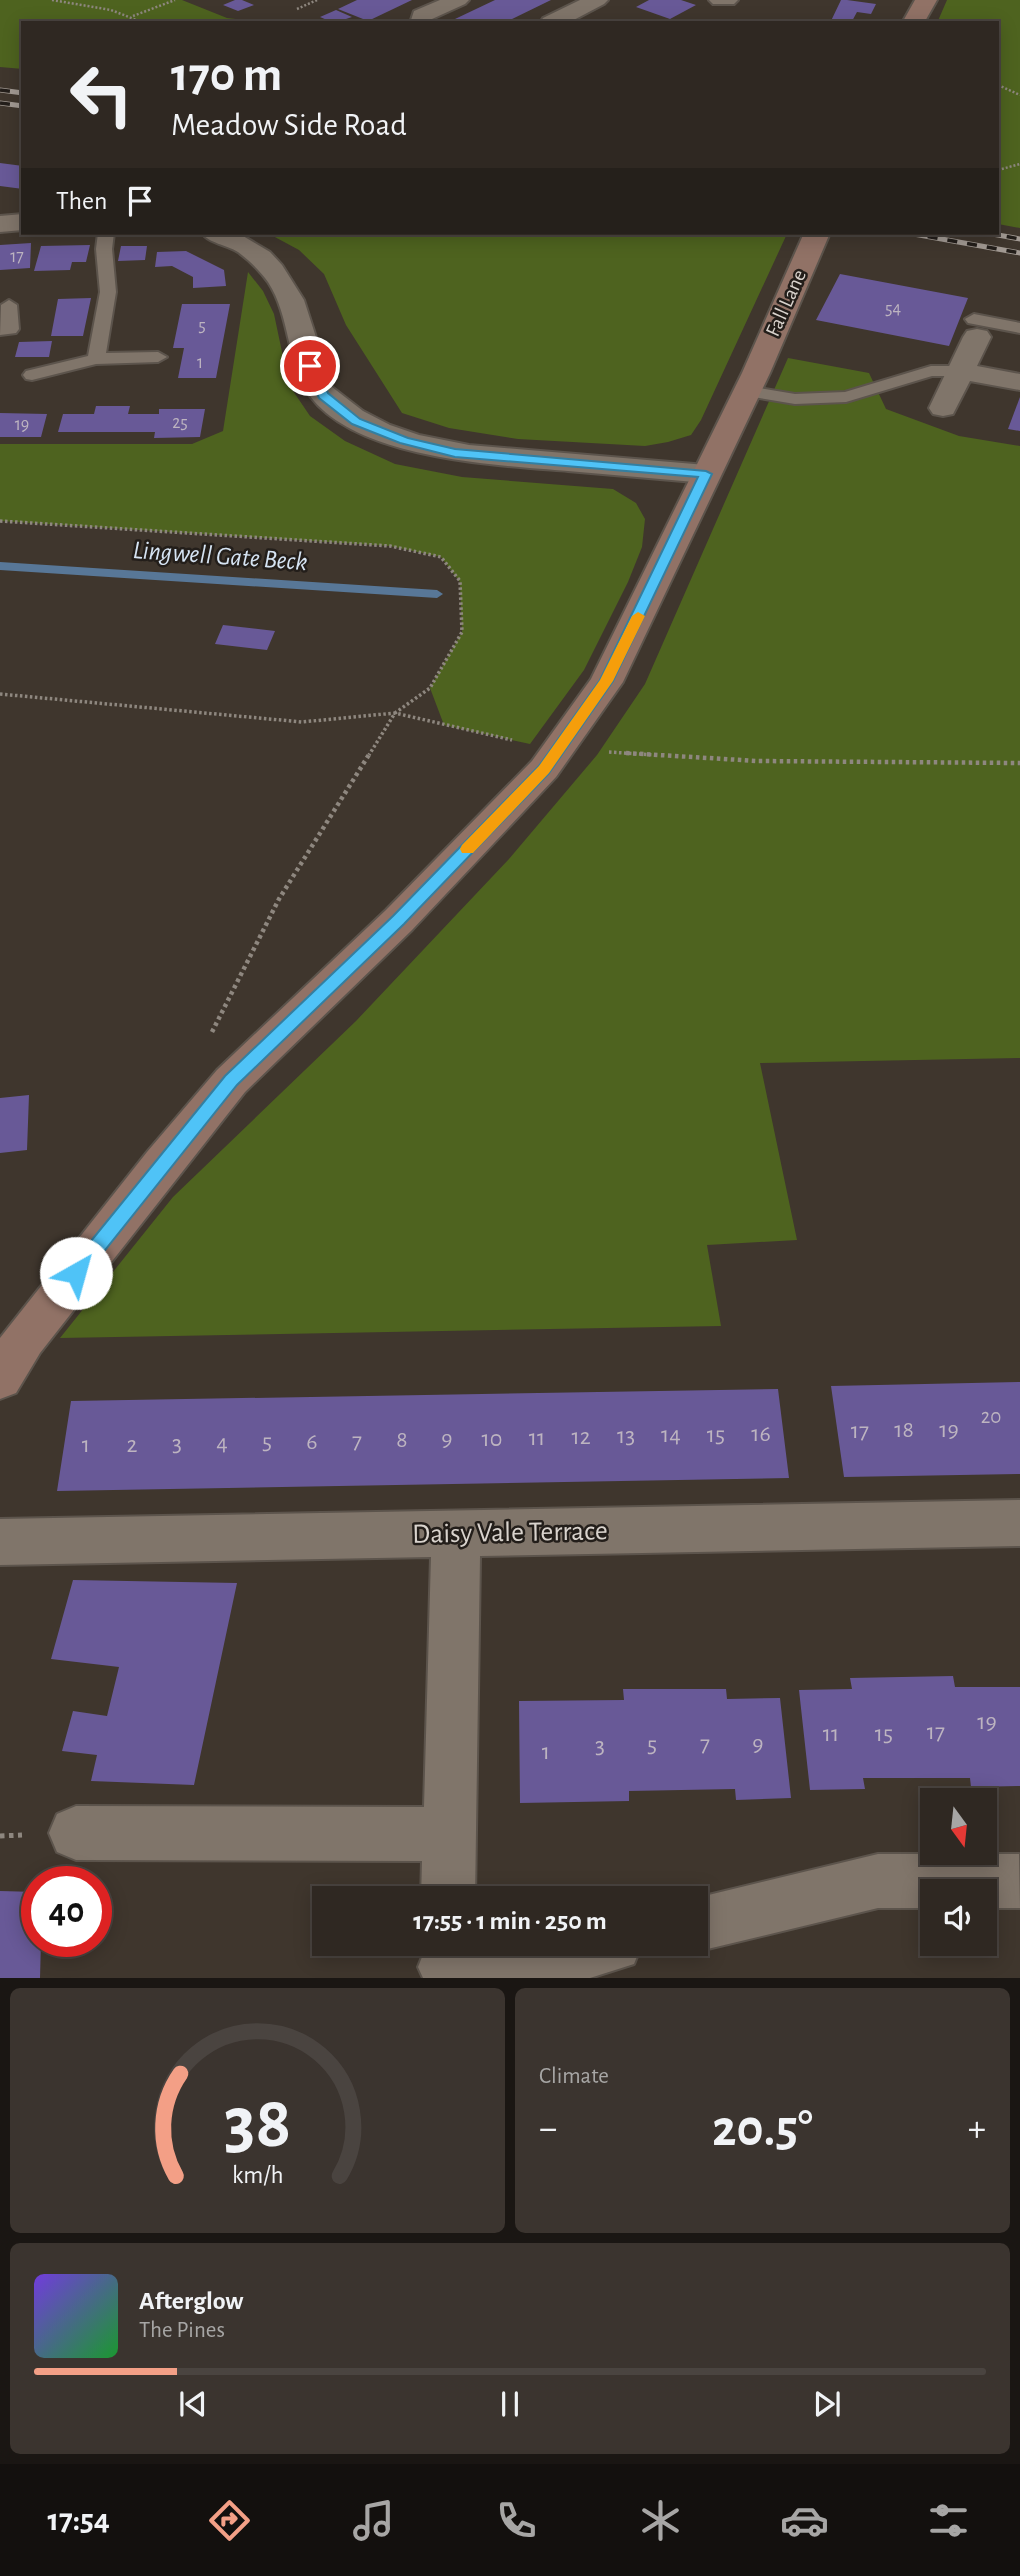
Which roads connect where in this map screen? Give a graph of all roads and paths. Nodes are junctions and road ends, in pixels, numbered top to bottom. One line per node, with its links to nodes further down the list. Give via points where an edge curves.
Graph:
1 (52, 0): 8 (path, via 101,6)
2 (175, 0): 8 (path)
3 (317, 0): 7 (path)
4 (457, 0): 10 (street, via 422,16)
5 (597, 0): 11 (street)
6 (926, 0): 12 (street)
7 (297, 9)
8 (133, 16): 9 (path)
9 (141, 21)
10 (421, 21)
11 (555, 21)
12 (914, 21)
13 (999, 85): 14 (path)
14 (1020, 95)
15 (1020, 164): 16 (path)
16 (999, 170)
17 (21, 222): 18 (street)
18 (0, 224)
19 (106, 235): 27 (lane, via 108,292)
20 (223, 235): 33 (street, via 261,256 281,278 324,395 356,421 404,441 455,453)
21 (816, 235): 30 (street, Fall Lane)
22 (9, 305): 25 (lane, via 10,329)
23 (976, 328): 24 (lane); 28 (street)
24 (1020, 328)
25 (0, 330)
26 (158, 357): 27 (lane)
27 (96, 359): 29 (lane)
28 (962, 370): 30 (lane, via 931,371 846,397 795,399); 31 (street); 32 (street)
29 (32, 375)
30 (751, 382): 33 (street, Fall Lane)
31 (1020, 382)
32 (943, 408)
33 (706, 474): 40 (street, Fall Lane, via 606,681 544,769 399,920)
34 (0, 521): 36 (path, via 390,546 441,557 460,582 462,632 430,688)
35 (0, 694): 36 (path, via 302,722)
36 (395, 713): 37 (path); 40 (path, via 279,899 200,1057)
37 (518, 741)
38 (604, 751): 39 (path, via 757,761)
39 (1020, 763)
40 (231, 1081): 41 (street, Fall Lane, via 24,1339)
41 (0, 1379)
42 (1020, 1523): 43 (street, Daisy Vale Terrace)
43 (456, 1534): 44 (street, Daisy Vale Terrace); 46 (street)
44 (0, 1542)
45 (76, 1832): 46 (street)
46 (449, 1834): 48 (street)
47 (1019, 1881): 49 (street, via 878,1881)
48 (448, 1886)
49 (708, 1922)
50 (564, 1956): 51 (street)
51 (447, 1963)

